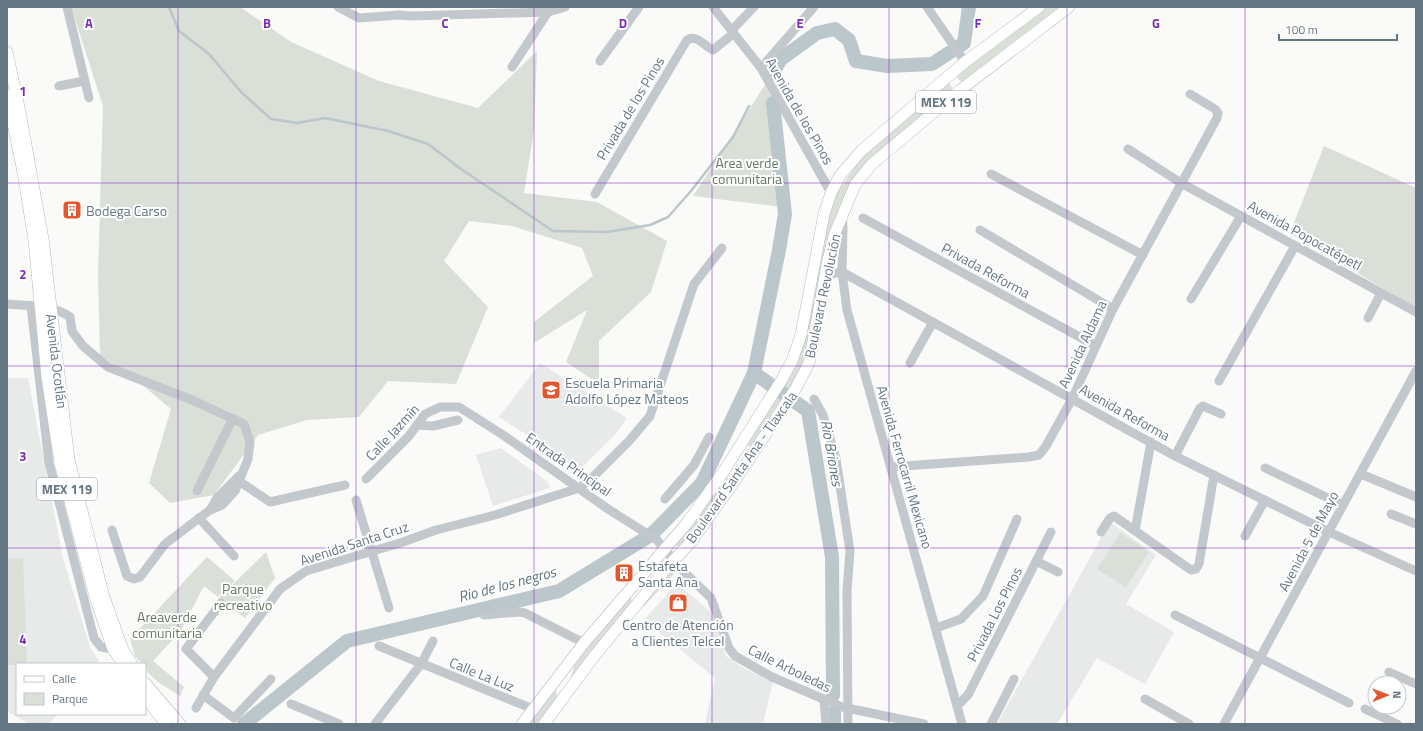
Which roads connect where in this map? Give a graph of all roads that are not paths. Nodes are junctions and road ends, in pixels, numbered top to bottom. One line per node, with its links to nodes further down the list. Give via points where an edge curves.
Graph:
1 (67, 7): 20 (street)
2 (338, 7): 11 (street, via 359,18)
3 (565, 7): 12 (street)
4 (639, 7): 15 (street)
5 (754, 7): 13 (street)
6 (814, 7): 18 (street)
7 (928, 7): 16 (street)
8 (1039, 7): 16 (main road, Boulevard Revolución / MEX 119)
9 (1070, 7): 22 (main road, Boulevard Revolución / MEX 119)
10 (715, 8): 13 (street, Avenida de los Pinos)
11 (399, 11): 12 (street, via 411,16)
12 (548, 12): 17 (street)
13 (733, 32): 18 (street, Avenida de los Pinos); 30 (street, Privada de los Pinos, via 713,50 696,38 687,40)
14 (7, 52): 43 (main road, Avenida Ocotlán / MEX 119, via 43,239)
15 (600, 61)
16 (965, 62): 19 (main road, Boulevard Revolución / MEX 119)
17 (512, 67)
18 (761, 68): 29 (street, Avenida de los Pinos)
19 (948, 77): 22 (main road); 29 (main road, Boulevard Revolución / MEX 119, via 861,151 839,177)
20 (84, 81): 21 (street); 25 (street)
21 (59, 86)
22 (959, 91): 31 (main road, Boulevard Revolución / MEX 119, via 871,166 855,185)
23 (1190, 94): 28 (street, Avenida Aldama, via 1218,113)
24 (7, 95): 43 (main road, Avenida Ocotlán / MEX 119, via 34,240)
25 (89, 98)
26 (1128, 149): 28 (street, Avenida Popocatépetl)
27 (991, 174): 37 (street)
28 (1182, 183): 32 (street, Avenida Popocatépetl); 37 (street, Avenida Aldama)
29 (831, 192): 50 (main road, Boulevard Revolución / MEX 119, via 824,214 801,335)
30 (595, 194)
31 (841, 214): 38 (street, Avenida Ferrocarril Mexicano); 39 (main road, Boulevard Revolución / MEX 119)
32 (1241, 216): 35 (street, Avenida Popocatépetl); 41 (street)
33 (863, 218): 48 (street, Privada Reforma)
34 (980, 230): 44 (street)
35 (1293, 244): 40 (street, Avenida Popocatépetl); 53 (street)
36 (722, 248): 75 (street, via 694,284 647,422)
37 (1143, 255): 44 (street, Avenida Aldama)
38 (842, 272): 39 (street); 47 (street, Avenida Reforma); 66 (street, Avenida Ferrocarril Mexicano, via 847,310)
39 (826, 275): 52 (main road, Boulevard Revolución / MEX 119, via 813,348)
40 (1381, 292): 45 (street, Avenida Popocatépetl); 46 (street)
41 (1191, 299)
42 (7, 304): 43 (street)
43 (41, 307): 58 (street, via 63,312 70,317 72,331 84,346 108,367); 107 (main road, Avenida Ocotlán / MEX 119, via 47,377 60,463 96,600); 107 (street, via 49,463 94,638 101,647); 111 (main road, Avenida Ocotlán / MEX 119, via 70,460 104,597)
44 (1113, 309): 48 (street, Avenida Aldama)
45 (1416, 312)
46 (1368, 318)
47 (932, 322): 49 (street); 55 (street, Avenida Reforma)
48 (1096, 346): 55 (street, Avenida Aldama)
49 (910, 363)
50 (788, 369): 62 (main road, Boulevard Santa Ana - Tlaxcala / MEX 119)
51 (1416, 371): 69 (street, Avenida 5 de Mayo)
52 (802, 378): 64 (main road, Boulevard Santa Ana - Tlaxcala / MEX 119)
53 (1219, 381)
54 (814, 399): 128 (street, via 823,415 836,458 850,551 847,591)
55 (1072, 399): 63 (street, Avenida Reforma); 66 (street, Avenida Aldama, via 1039,455 1029,458)
56 (440, 407): 60 (street, Calle Jazmín, via 425,414); 75 (street, Entrada Principal, via 459,407 476,416)
57 (1220, 414): 65 (street, via 1203,406 1200,408)
58 (233, 418): 71 (street, via 244,424 250,442 248,459); 76 (street)
59 (458, 420): 60 (street, via 433,426)
60 (417, 425): 72 (street, Calle Jazmín)
61 (709, 438): 78 (street, via 694,465)
62 (742, 442): 64 (main road); 68 (main road, Boulevard Santa Ana - Tlaxcala / MEX 119)
63 (1150, 442): 65 (street, Avenida Reforma); 87 (street)
64 (755, 450): 73 (main road, Boulevard Santa Ana - Tlaxcala / MEX 119)
65 (1175, 456): 70 (street, Avenida Reforma)
66 (891, 467): 103 (street, Avenida Ferrocarril Mexicano)
67 (1265, 468): 81 (street)
68 (724, 471): 73 (main road); 92 (main road, Boulevard Santa Ana - Tlaxcala / MEX 119, via 687,523)
69 (1361, 474): 77 (street); 81 (street, Avenida 5 de Mayo)
70 (1214, 475): 80 (street, Avenida Reforma); 87 (street, via 1199,564 1196,569 1191,570)
71 (238, 478): 74 (street, via 270,502); 83 (street, via 223,498)
72 (366, 479)
73 (736, 479): 95 (main road, Boulevard Santa Ana - Tlaxcala / MEX 119, via 691,542)
74 (346, 485)
75 (579, 488): 92 (street, Entrada Principal); 93 (street, Avenida Santa Cruz, via 495,515 436,530)
76 (197, 491)
77 (1416, 497)
78 (665, 499)
79 (356, 500): 93 (street)
80 (1265, 500): 90 (street, Avenida Reforma); 91 (street)
81 (1343, 505): 90 (street, Avenida 5 de Mayo)
82 (1391, 514): 85 (street)
83 (199, 518): 86 (street, via 165,544 140,576 134,579 127,576); 94 (street)
84 (1017, 519): 103 (street, via 983,596 961,619)
85 (1416, 524)
86 (112, 530)
87 (1135, 531): 89 (street, via 1114,516)
88 (1051, 532): 96 (street, Privada Los Pinos)
89 (1101, 532)
90 (1329, 532): 97 (street, Avenida Reforma); 109 (street, Avenida 5 de Mayo)
91 (1245, 536)
92 (661, 544): 95 (street, Entrada Principal); 105 (main road, Boulevard Santa Ana - Tlaxcala / MEX 119)
93 (372, 552): 100 (street); 114 (street, Avenida Santa Cruz, via 306,571 280,589)
94 (234, 556)
95 (674, 559): 119 (main road, Boulevard Santa Ana - Tlaxcala / MEX 119, via 592,659); 123 (street, Calle Arboledas, via 711,598 729,648 735,656 772,677)
96 (1036, 561): 98 (street); 126 (street, Privada Los Pinos, via 968,695)
97 (1416, 571)
98 (1058, 572)
99 (221, 603): 114 (street, via 186,649)
100 (389, 608)
101 (484, 615): 105 (street, via 525,613)
102 (1174, 615): 109 (street)
103 (936, 628): 126 (street, Avenida Ferrocarril Mexicano)
104 (433, 641): 112 (street)
105 (584, 643): 108 (main road, Boulevard Santa Ana - Tlaxcala / MEX 119)
106 (379, 646): 112 (street, Calle La Luz)
107 (113, 648): 110 (main road, Avenida Ocotlán / MEX 119)
108 (575, 656): 119 (main road, via 562,683 564,689); 129 (main road, Boulevard Santa Ana - Tlaxcala / MEX 119)
109 (1261, 658): 124 (street); 144 (street, Avenida 5 de Mayo)
110 (122, 663)
111 (131, 663)
112 (420, 664): 129 (street, Calle La Luz); 135 (street)
113 (1390, 672): 118 (street)
114 (214, 677): 120 (street, Avenida Santa Cruz)
115 (271, 679): 120 (street, via 234,718)
116 (1014, 679): 142 (street)
117 (146, 683): 133 (main road)
118 (1416, 684)
119 (570, 690): 137 (main road, Boulevard Santa Ana - Tlaxcala / MEX 119)
120 (203, 695): 127 (street, Avenida Santa Cruz)
121 (146, 698): 132 (main road)
122 (1145, 699): 143 (street)
123 (824, 701): 128 (street, Calle Arboledas); 138 (street)
124 (1349, 703)
125 (291, 704): 134 (street)
126 (957, 706): 141 (street, Avenida Ferrocarril Mexicano)
127 (196, 708)
128 (848, 708): 131 (street, Calle Arboledas); 139 (street)
129 (533, 709): 136 (main road, Boulevard Santa Ana - Tlaxcala / MEX 119)
130 (1365, 709): 145 (street)
131 (896, 721): 140 (street, Calle Arboledas)
132 (166, 724)
133 (180, 724)
134 (339, 724)
135 (375, 724)
136 (522, 724)
137 (544, 724)
138 (826, 724)
139 (848, 724)
140 (924, 724)
141 (962, 724)
142 (991, 724)
143 (1189, 724)
144 (1224, 724)
145 (1397, 724)

